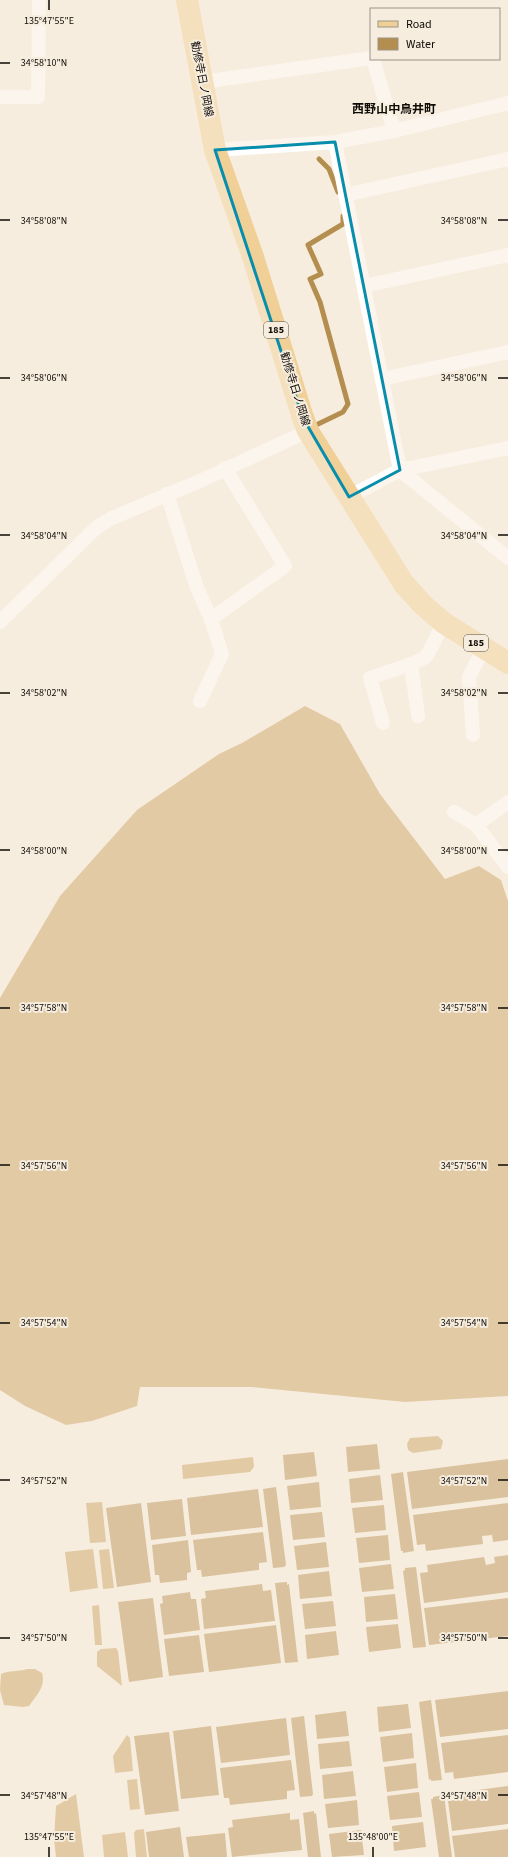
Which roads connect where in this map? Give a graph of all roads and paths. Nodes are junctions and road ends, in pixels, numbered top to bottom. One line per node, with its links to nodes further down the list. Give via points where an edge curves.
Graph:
1 (39, 0): 6 (street, via 38,97)
2 (191, 1): 5 (main road, 勧修寺日ノ岡線 / 185)
3 (370, 59): 5 (street)
4 (372, 60): 8 (street)
5 (202, 82): 10 (main road, 勧修寺日ノ岡線 / 185)
6 (0, 97)
7 (508, 103): 8 (street)
8 (394, 131): 9 (street)
9 (335, 142): 10 (street); 12 (street)
10 (215, 150): 17 (main road, 勧修寺日ノ岡線 / 185)
11 (508, 159): 12 (street)
12 (345, 195): 14 (street)
13 (508, 255): 14 (street)
14 (364, 286): 16 (street)
15 (508, 352): 16 (street)
16 (382, 379): 20 (street)
17 (308, 431): 19 (street); 22 (main road, 勧修寺日ノ岡線 / 185)
18 (508, 448): 20 (street)
19 (225, 468): 21 (street); 26 (street, via 285,566)
20 (400, 470): 22 (street); 24 (street)
21 (167, 494): 26 (street, via 196,588); 27 (street, via 97,526)
22 (349, 497): 28 (main road, 勧修寺日ノ岡線 / 185, via 404,584)
23 (508, 544): 24 (street)
24 (494, 547): 25 (street)
25 (508, 558)
26 (210, 619): 32 (street, via 222,654)
27 (0, 622)
28 (444, 623): 29 (main road, 勧修寺日ノ岡線 / 185); 31 (street, via 426,657)
29 (484, 648): 30 (main road, 勧修寺日ノ岡線 / 185); 35 (street, via 469,677)
30 (508, 663)
31 (411, 664): 33 (street); 34 (street, via 370,678)
32 (200, 701)
33 (418, 716)
34 (383, 723)
35 (474, 735)
36 (508, 802): 38 (street)
37 (454, 812): 38 (street)
38 (476, 825): 39 (street)
39 (508, 867)

